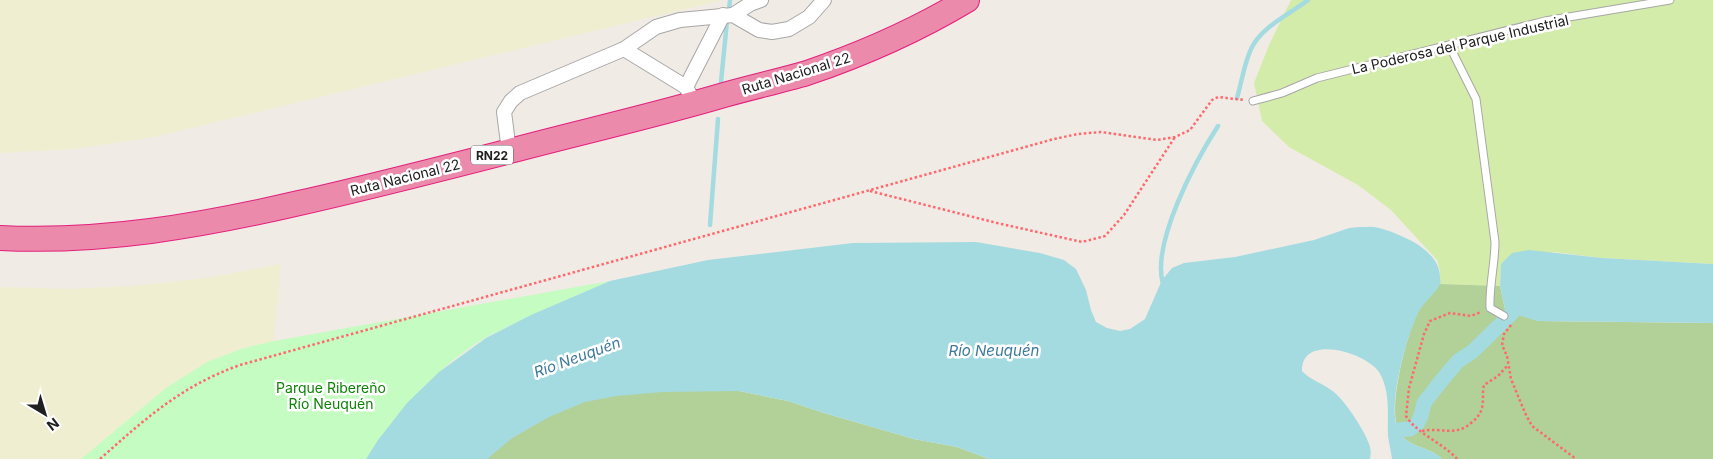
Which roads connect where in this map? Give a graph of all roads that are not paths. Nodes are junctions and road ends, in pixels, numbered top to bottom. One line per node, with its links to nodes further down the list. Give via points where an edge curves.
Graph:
1 (761, 0): 5 (street)
2 (824, 0): 5 (street, via 810,17 789,29 772,32 759,30)
3 (967, 0): 8 (highway, Ruta Nacional 22 / RN22, via 886,42 806,73)
4 (1670, 0): 6 (lane, La Poderosa del Parque Industrial, via 1545,22)
5 (728, 15): 7 (street, via 680,20 656,27); 8 (street)
6 (1449, 45): 9 (lane, La Poderosa del Parque Industrial, via 1317,78); 12 (lane, via 1476,99 1495,242 1490,308)
7 (624, 48): 8 (street); 10 (street, via 542,82 511,101 504,112)
8 (690, 96): 10 (highway, Ruta Nacional 22 / RN22)
9 (1253, 101)
10 (509, 151): 11 (highway, Ruta Nacional 22 / RN22, via 313,200 178,228 70,238)
11 (0, 238)
12 (1504, 316)

